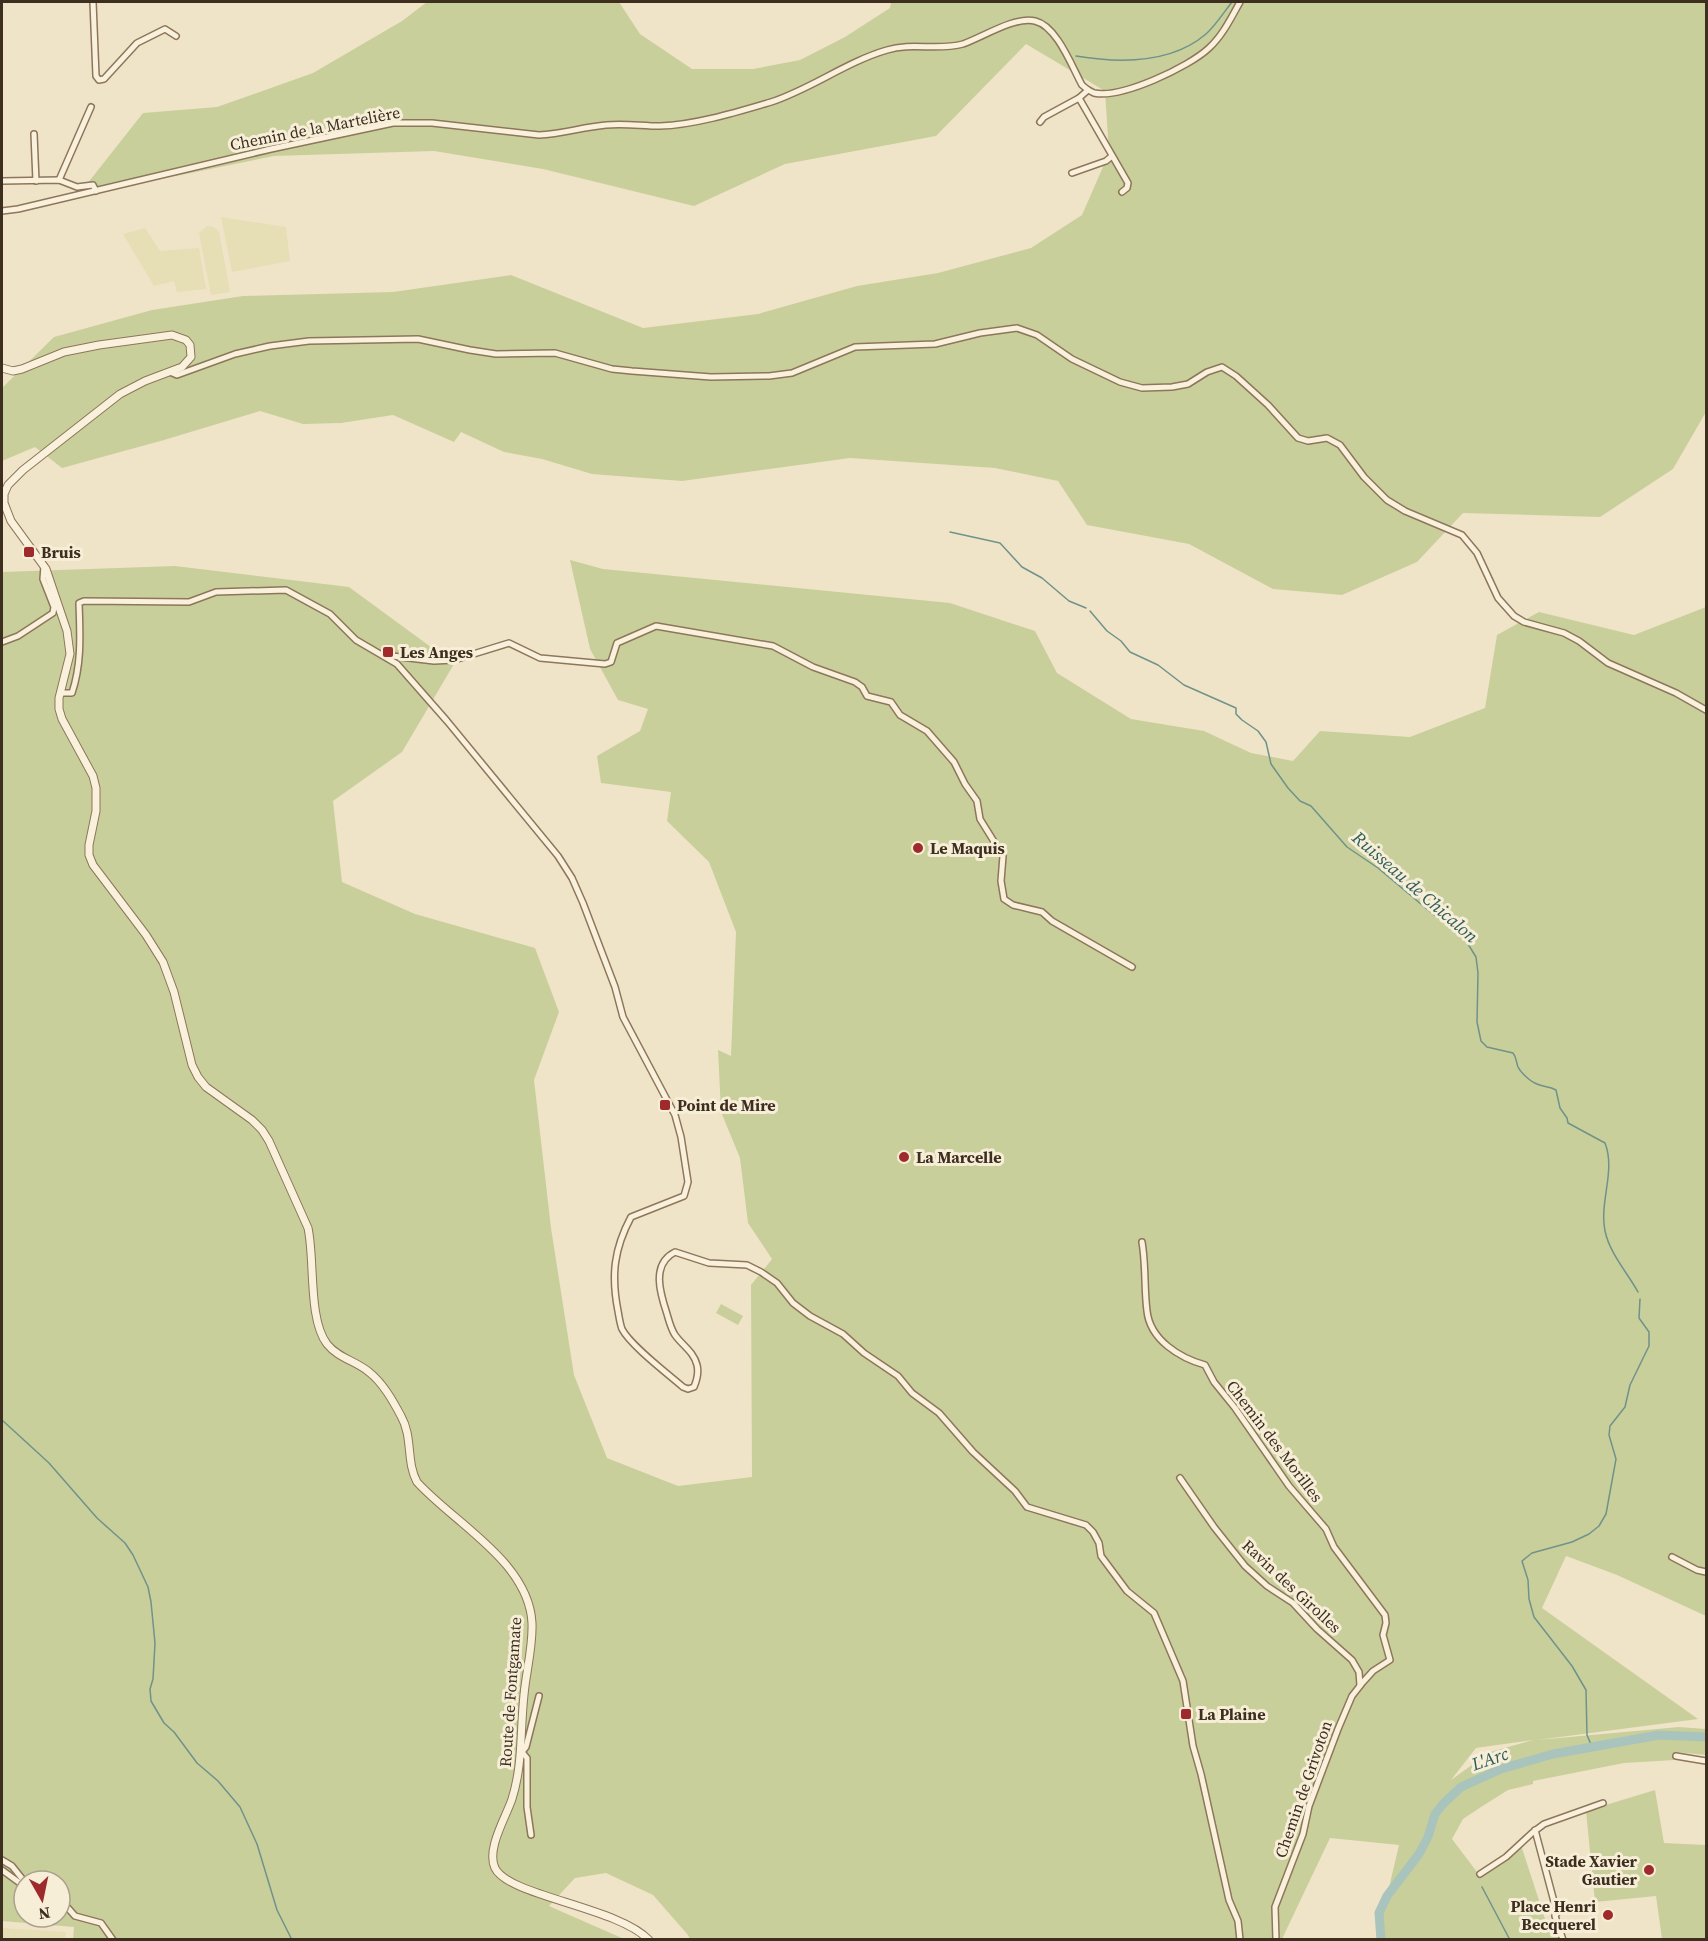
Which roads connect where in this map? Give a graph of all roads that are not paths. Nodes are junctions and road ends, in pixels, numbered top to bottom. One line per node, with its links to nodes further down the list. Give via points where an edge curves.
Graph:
1 (93, 2): 3 (street, via 99,80 137,43 165,29)
2 (1240, 2): 4 (street, via 1221,34 1183,67 1115,92)
3 (177, 36)
4 (1088, 90): 5 (street); 14 (street, Chemin de la Martelière, via 1050,29 1038,21 1023,21 951,47 908,46 884,51 772,102 682,123 608,124 539,135 432,123 393,123)
5 (1079, 98): 7 (street); 9 (street)
6 (91, 107): 11 (street)
7 (1040, 122)
8 (34, 134): 13 (street)
9 (1112, 156): 10 (street); 15 (street, via 1128,183)
10 (1072, 173)
11 (59, 180): 13 (street); 14 (street, via 77,187 93,185)
12 (2, 181): 13 (street)
13 (36, 181)
14 (96, 189): 16 (street, Chemin de la Martelière)
15 (1122, 192)
16 (2, 211)
17 (191, 357): 18 (street); 19 (street, via 186,340 163,336 75,349 22,369); 20 (street, Route de Fontgamate, via 182,368)
18 (201, 367): 20 (street, via 177,375); 25 (street, via 245,351 286,343 418,339 496,354 555,354 612,369 711,377 769,376 792,373 855,347 935,344 1017,328 1037,335 1072,359 1142,388 1188,384 1222,367 1268,405 1298,438 1327,438 1340,445 1387,500 1462,535 1477,553 1498,598 1514,616 1579,640 1608,663)
19 (2, 368)
20 (170, 372): 21 (street, Route de Fontgamate, via 109,401 8,485 6,512)
21 (44, 565): 22 (street, via 43,579 53,613); 24 (street, Route de Fontgamate, via 70,643)
22 (2, 642)
23 (389, 659): 24 (street, via 356,640 330,614 286,590 216,592 189,602 84,601 79,603 78,676 72,693); 26 (street, via 392,656 453,660 509,643 540,658 605,664 611,662 617,643 656,626 781,649 813,667 855,682 867,696 891,702 900,715 927,730 954,762 977,801 980,819 1000,849 1004,899 1042,912); 46 (street, via 447,721 572,878 623,1017 675,1115 688,1182 684,1196 631,1217 623,1231 614,1267 622,1329 682,1387 694,1387 697,1364 672,1330 661,1297 661,1265 675,1252 709,1263 747,1265 777,1283 810,1316 843,1334 897,1376 939,1413 1028,1507 1086,1526 1099,1544 1101,1556 1127,1592 1154,1613 1183,1681 1193,1746)
24 (60, 693): 34 (street, Route de Fontgamate, via 62,719 96,788 89,845 93,865 163,962 198,1077 217,1096 252,1120 269,1142 309,1228 316,1316 323,1338 336,1353 369,1372 384,1388 403,1418 417,1482 493,1551 527,1601 532,1625)
25 (1707, 710)
26 (1132, 967)
27 (1142, 1242): 31 (street, Chemin des Morilles, via 1149,1320 1162,1341 1181,1357 1205,1365 1289,1486 1326,1529 1338,1553 1385,1615 1383,1635 1390,1656)
28 (1180, 1478): 32 (street, Ravin des Girolles, via 1245,1566 1293,1603 1353,1660)
29 (1672, 1557): 30 (street)
30 (1707, 1572)
31 (1388, 1662): 32 (street, Chemin de Grivoton)
32 (1360, 1685): 47 (street, Chemin de Grivoton, via 1324,1762 1303,1834 1275,1907)
33 (539, 1696): 34 (street)
34 (522, 1752): 39 (street, via 527,1758); 45 (street, Route de Fontgamate, via 516,1784 493,1850 495,1868 516,1884 619,1920)
35 (1676, 1756): 36 (street)
36 (1707, 1761)
37 (1603, 1803): 38 (street, via 1551,1820)
38 (1535, 1830): 42 (street); 48 (street)
39 (531, 1835)
40 (2, 1860): 41 (street)
41 (14, 1869)
42 (1480, 1874)
43 (72, 1913): 44 (street, via 101,1923)
44 (113, 1940)
45 (649, 1940)
46 (1240, 1940)
47 (1276, 1940)
48 (1563, 1940)

